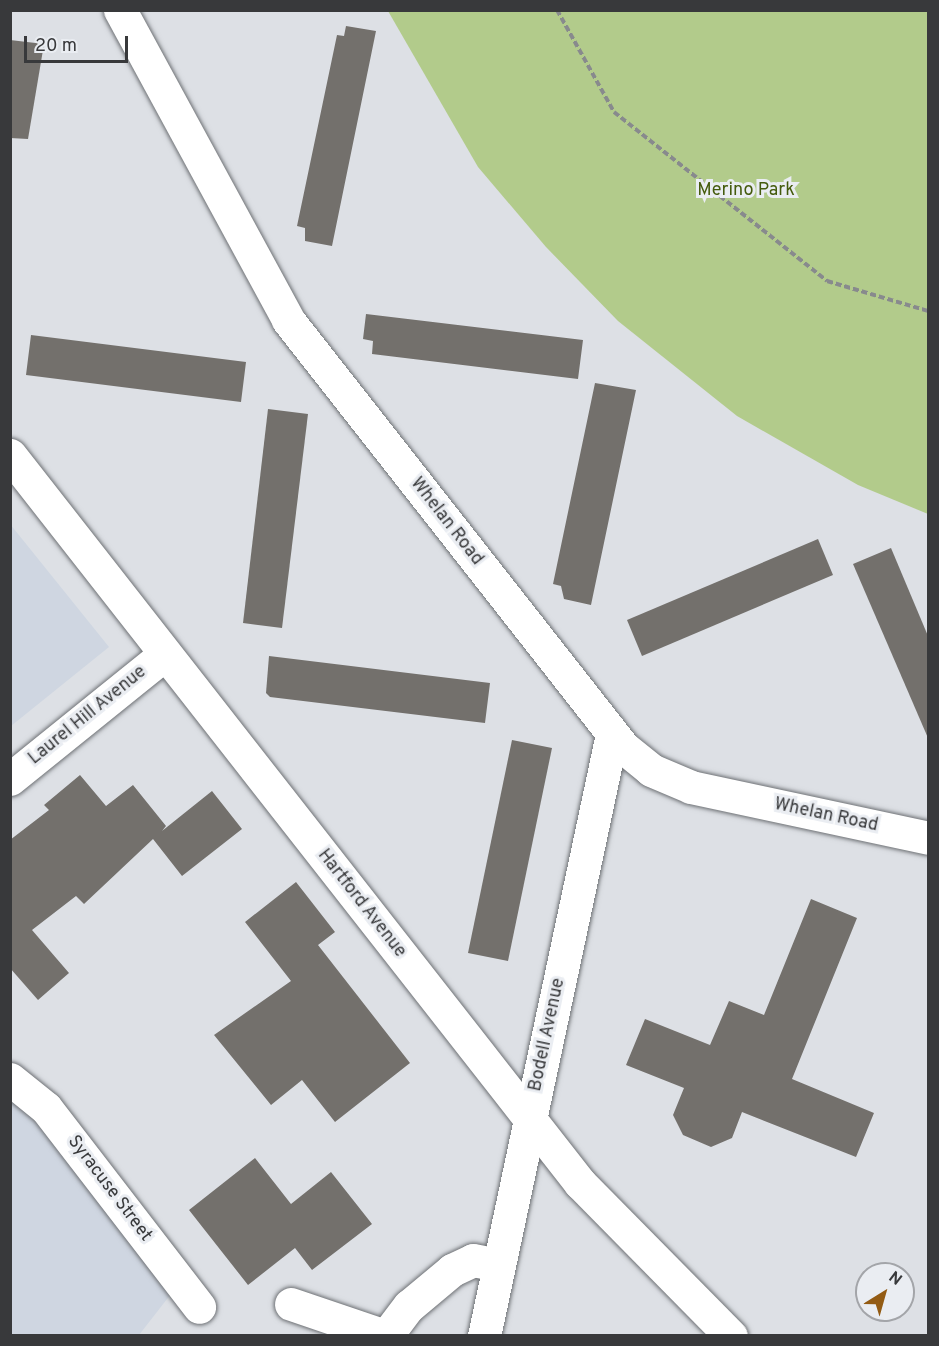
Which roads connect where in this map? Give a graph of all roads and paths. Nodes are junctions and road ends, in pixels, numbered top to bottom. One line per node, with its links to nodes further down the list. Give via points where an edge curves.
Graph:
1 (120, 10): 6 (street, Whelan Road, via 288,320)
2 (557, 10): 3 (path, via 614,112 827,281)
3 (928, 311)
4 (10, 455): 5 (street, Hartford Avenue)
5 (165, 654): 7 (street, Laurel Hill Avenue); 10 (street, Hartford Avenue)
6 (612, 735): 8 (street, Whelan Road, via 651,770 678,783); 10 (street, Bodell Avenue)
7 (10, 780)
8 (928, 838)
9 (10, 1079): 13 (street, Syracuse Street, via 46,1108)
10 (530, 1119): 11 (street, Bodell Avenue); 16 (street, Hartford Avenue, via 601,1207)
11 (499, 1266): 14 (street, via 473,1260 452,1270 409,1306); 15 (street, Bodell Avenue)
12 (291, 1304): 14 (street)
13 (199, 1307)
14 (386, 1335)
15 (484, 1335)
16 (731, 1335)

